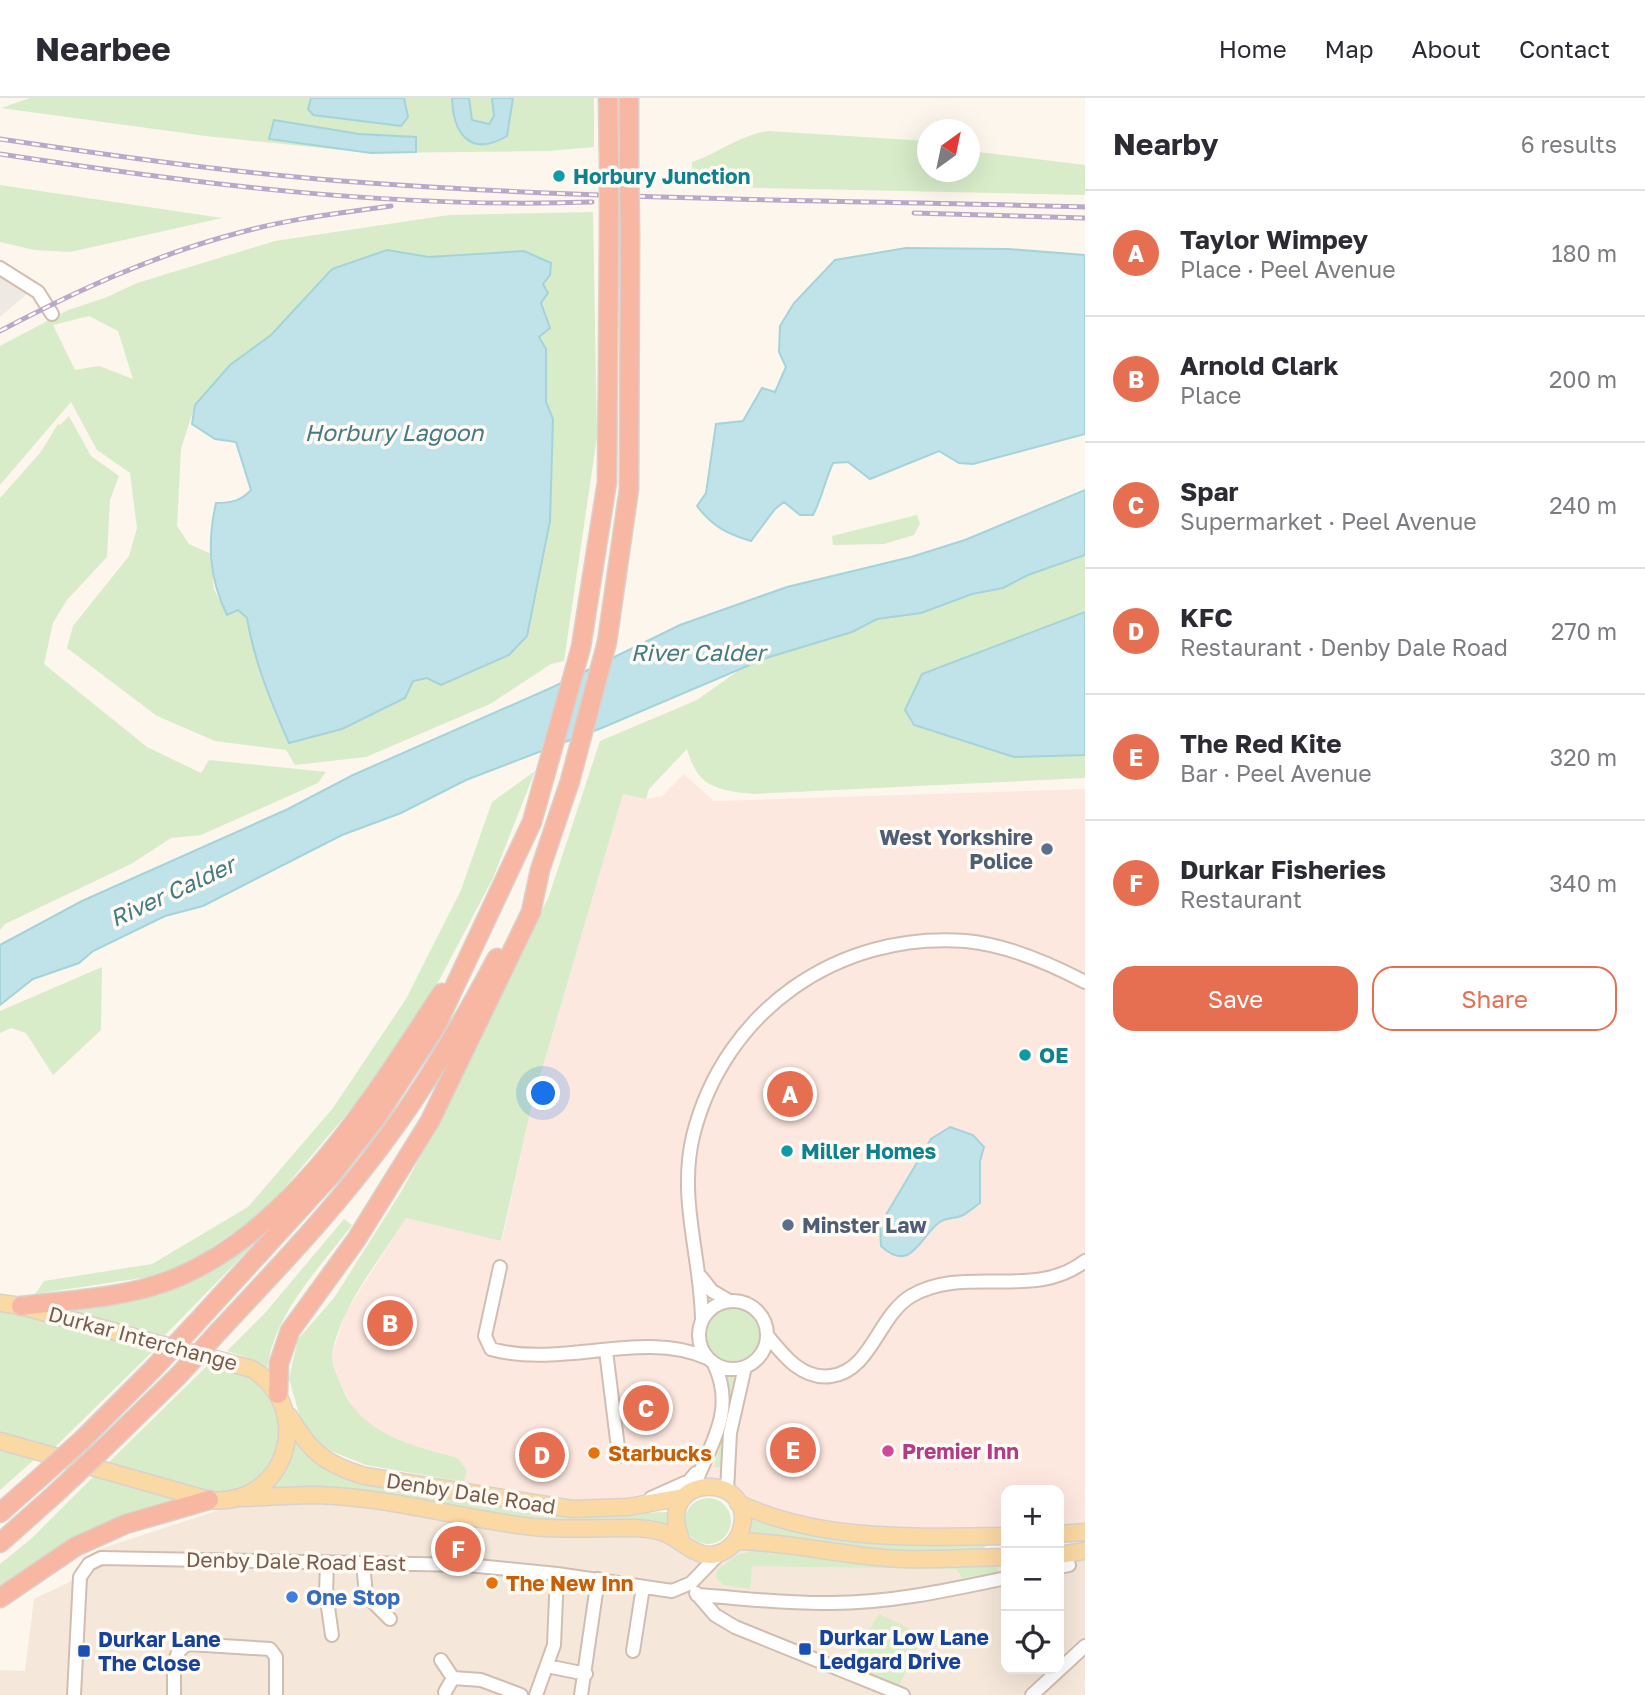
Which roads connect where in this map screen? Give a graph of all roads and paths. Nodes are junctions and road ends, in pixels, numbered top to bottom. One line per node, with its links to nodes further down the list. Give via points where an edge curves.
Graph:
1 (608, 98): 6 (highway, bridge, via 607,482 581,647 543,790)
2 (629, 98): 5 (highway, bridge, via 629,489 607,642 570,781)
3 (0, 268): 4 (street, via 38,292)
4 (52, 314)
5 (540, 870): 22 (highway, via 531,912 430,1121 356,1240 290,1331 279,1363); 37 (highway, bridge, via 454,1036 393,1131 347,1189 178,1376)
6 (486, 926): 13 (highway, via 390,1072 272,1217 236,1245 167,1282); 32 (highway, bridge, via 436,1026 376,1118 332,1174 153,1369)
7 (1085, 982): 10 (street, via 1006,949 936,940 849,957 782,994 727,1054 693,1137 687,1199)
8 (1085, 1261): 19 (street, via 1049,1280 955,1283 925,1289 896,1308 857,1365 839,1375 810,1374)
9 (500, 1267): 17 (street, via 485,1336 491,1349 525,1356)
10 (701, 1278): 11 (street); 14 (street)
11 (729, 1301): 14 (street, via 713,1307); 15 (street, via 746,1303 755,1310)
12 (0, 1303): 13 (main road, Durkar Interchange)
13 (21, 1306): 22 (main road, Durkar Interchange, via 241,1364 260,1374)
14 (700, 1326): 16 (street); 20 (street, via 700,1346)
15 (767, 1335): 18 (street); 19 (street)
16 (676, 1347): 17 (street); 20 (street)
17 (606, 1351): 25 (street)
18 (759, 1357): 19 (street); 21 (street)
19 (786, 1358)
20 (711, 1361): 21 (street, via 729,1369); 26 (street, via 723,1382 724,1400 715,1438)
21 (745, 1367): 29 (street, via 730,1433)
22 (278, 1394): 23 (main road, Durkar Interchange)
23 (285, 1411): 28 (main road, Durkar Interchange, via 285,1455 269,1479); 31 (main road, Denby Dale Road, via 321,1458 365,1476 572,1509)
24 (0, 1441): 30 (main road)
25 (619, 1456)
26 (701, 1467): 27 (street); 31 (street, via 689,1481)
27 (688, 1493): 29 (main road, Denby Dale Road, via 710,1485); 31 (main road, Denby Dale Road); 38 (main road, via 675,1518)
28 (243, 1497): 30 (main road, via 227,1502); 38 (main road, Denby Dale Road, via 317,1495 532,1527 654,1530)
29 (733, 1497): 35 (main road, Denby Dale Road, via 770,1518 817,1528 864,1534); 36 (main road, via 743,1521)
30 (209, 1500): 50 (highway, via 126,1524 75,1547)
31 (628, 1507)
32 (0, 1513)
33 (1085, 1532): 34 (main road)
34 (1064, 1534)
35 (1001, 1536)
36 (736, 1541): 40 (main road); 41 (main road, via 775,1541 903,1559)
37 (0, 1543)
38 (689, 1547): 40 (main road, Denby Dale Road); 48 (street)
39 (1085, 1551): 43 (main road)
40 (720, 1553): 48 (street)
41 (1001, 1557)
42 (327, 1562): 44 (street, Denby Dale Road East); 52 (street); 61 (street, Denby Dale Road East, via 101,1558 89,1564 80,1577)
43 (1064, 1562)
44 (363, 1563): 45 (street, Denby Dale Road East, via 467,1565); 51 (street, via 366,1595)
45 (557, 1574): 47 (street, Denby Dale Road East); 56 (street, via 554,1645)
46 (1001, 1578): 48 (street, Denby Dale Road East, via 953,1582 831,1604)
47 (598, 1579): 49 (street, Denby Dale Road East); 57 (street)
48 (694, 1585): 49 (street, Denby Dale Road East, via 673,1591); 59 (street, via 715,1615 735,1627)
49 (643, 1587): 54 (street)
50 (0, 1598)
51 (390, 1619)
52 (332, 1635)
53 (1085, 1646): 69 (street)
54 (633, 1651)
55 (441, 1660): 58 (street)
56 (547, 1666): 57 (street); 65 (street)
57 (586, 1674): 66 (street)
58 (453, 1678): 60 (street); 64 (street, via 481,1681)
59 (871, 1682): 67 (street); 68 (street)
60 (445, 1692)
61 (74, 1695)
62 (174, 1695): 63 (street, via 176,1656 189,1644 270,1649 276,1657)
63 (276, 1695)
64 (521, 1695)
65 (536, 1695)
66 (582, 1695)
67 (866, 1695)
68 (903, 1695)
69 (1032, 1695)

